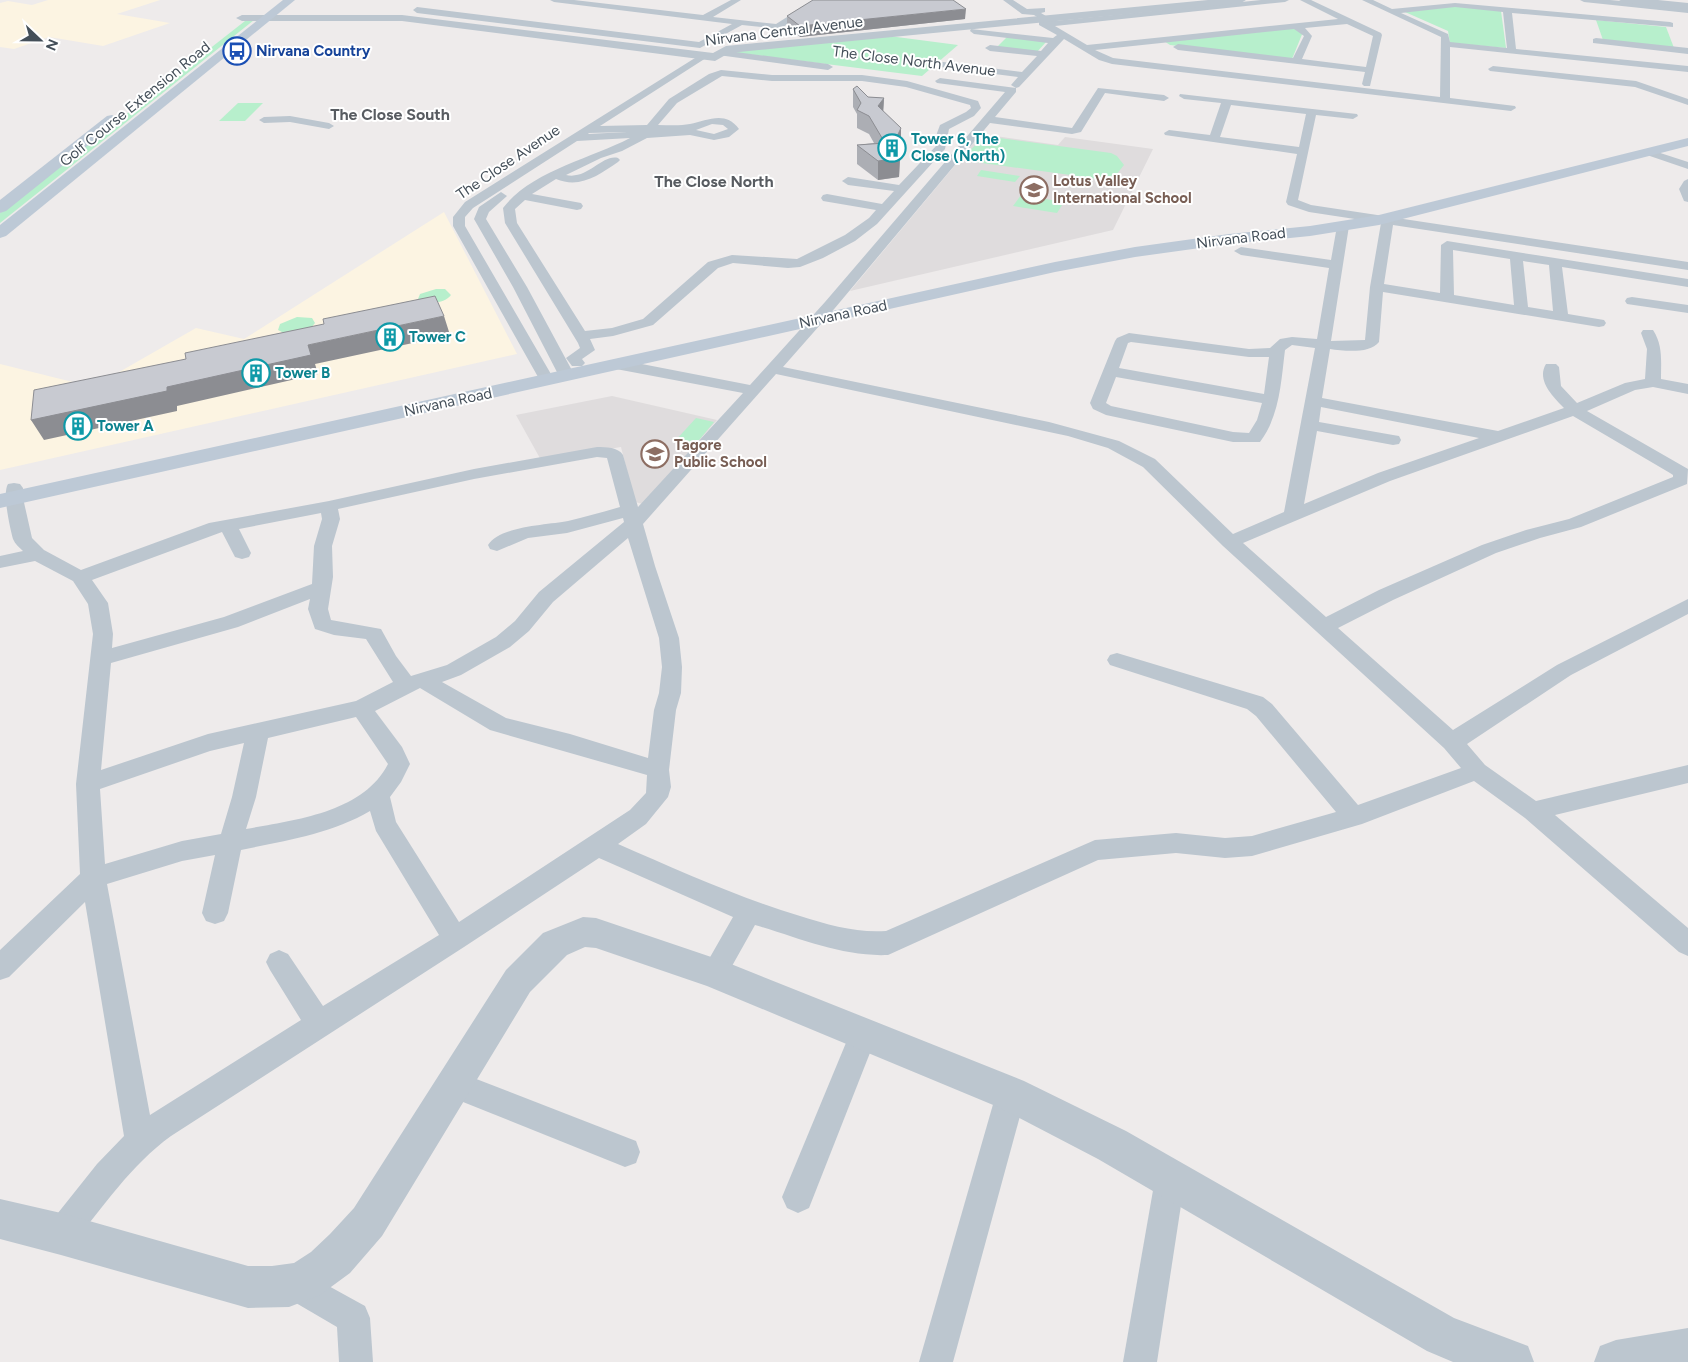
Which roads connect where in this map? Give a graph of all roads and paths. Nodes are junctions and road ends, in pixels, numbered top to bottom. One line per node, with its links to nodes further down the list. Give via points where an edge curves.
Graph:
1 (290, 0): 25 (main road, Golf Course Extension Road)
2 (554, 0): 14 (street)
3 (737, 0): 27 (street)
4 (820, 0): 30 (street, via 782,26)
5 (1008, 0): 28 (street)
6 (1154, 0): 28 (street)
7 (1202, 0): 28 (street, Nirvana Central Avenue)
8 (1241, 0): 28 (street, Nirvana Central Avenue)
9 (1285, 0): 28 (street)
10 (1304, 0): 29 (street)
11 (1366, 0): 23 (street)
12 (1584, 0): 17 (street)
13 (1624, 0): 17 (street)
14 (578, 1): 21 (street)
15 (431, 3): 24 (street)
16 (652, 3): 21 (street)
17 (1661, 3): 18 (street); 22 (street); 37 (street)
18 (1688, 4)
19 (259, 5): 26 (main road)
20 (1506, 9): 23 (street, via 1455,5); 33 (street); 42 (street)
21 (638, 10): 27 (street)
22 (1688, 10)
23 (1394, 12): 39 (street, via 1443,33)
24 (405, 14): 25 (street, Nirvana Central Avenue); 30 (street, via 700,45); 44 (street, Nirvana Central Avenue)
25 (271, 15): 26 (street, Nirvana Central Avenue); 96 (main road, Golf Course Extension Road)
26 (244, 16): 32 (main road)
27 (705, 18): 30 (street)
28 (1039, 18): 36 (street); 44 (street, Nirvana Central Avenue, via 734,45)
29 (1348, 20): 31 (street); 51 (street, via 1378,35)
30 (740, 23)
31 (1295, 26): 38 (street); 47 (street, via 1308,36)
32 (229, 28)
33 (1592, 29): 37 (street); 37 (street); 46 (street)
34 (974, 31): 35 (street)
35 (1004, 34): 36 (street); 40 (street)
36 (1059, 38): 41 (street); 43 (street, The Close North Avenue)
37 (1679, 40)
38 (1140, 43): 41 (street); 47 (street)
39 (1446, 44): 42 (street); 58 (street)
40 (990, 48): 43 (street); 45 (street)
41 (1087, 48): 53 (street, via 1102,58 1114,75)
42 (1512, 51): 46 (street)
43 (1043, 54): 52 (street, The Close North Avenue)
44 (712, 55): 64 (street, The Close North Avenue, via 1012,90); 68 (street, The Close Avenue); 71 (street, The Close Avenue)
45 (982, 56)
46 (1602, 60): 50 (street)
47 (1296, 61): 51 (street)
48 (943, 65): 52 (street)
49 (1493, 69): 59 (street, via 1636,84)
50 (1688, 69)
51 (1369, 70): 55 (street)
52 (1025, 75): 54 (street, The Close North Avenue)
53 (1182, 84): 55 (street); 57 (street)
54 (1016, 85)
55 (1366, 91): 58 (street)
56 (1164, 98): 64 (street, via 1102,90 1077,130 1072,131)
57 (1227, 101): 62 (street); 73 (street)
58 (1445, 101): 61 (street)
59 (1688, 102)
60 (125, 108): 89 (main road, Golf Course Extension Road)
61 (1511, 108)
62 (1312, 111): 63 (street); 75 (street)
63 (1353, 116)
64 (987, 119): 106 (street, The Close North Avenue)
65 (264, 120): 66 (street, via 290,119)
66 (329, 126)
67 (693, 129): 69 (street)
68 (602, 130): 69 (street); 71 (street, The Close Avenue)
69 (646, 132): 71 (street); 80 (street, via 618,149); 84 (street, via 673,100 721,73 772,78 862,78 907,84 974,103 976,108 970,114 944,127 940,135 941,147)
70 (1169, 133): 73 (street)
71 (588, 134): 79 (street, The Close Avenue); 79 (street, The Close Avenue, via 573,138)
72 (1688, 134): 93 (main road, Nirvana Road)
73 (1214, 139): 75 (street)
74 (1688, 142): 76 (main road, Nirvana Road)
75 (1303, 151): 93 (street, via 1292,202 1302,207)
76 (1648, 152): 78 (street); 94 (main road, Nirvana Road)
77 (620, 155): 80 (street, via 582,179 567,180)
78 (1686, 164)
79 (536, 168): 83 (street, The Close Avenue)
80 (556, 175): 85 (street)
81 (848, 181): 84 (street)
82 (1688, 183): 87 (street, via 1685,189)
83 (505, 187): 91 (street, The Close Avenue); 92 (street, The Close Avenue)
84 (901, 189): 90 (street)
85 (523, 196): 88 (street); 113 (street, via 509,208 512,223)
86 (828, 198): 90 (street)
87 (1688, 198)
88 (577, 206)
89 (0, 208)
90 (884, 208): 113 (street, via 850,238 808,260 788,264 724,260 713,265 648,322 613,332)
91 (463, 210): 92 (street); 121 (street, The Close Avenue, via 459,226)
92 (483, 210): 118 (street, The Close Avenue, via 480,220)
93 (1357, 216): 94 (street); 106 (main road, Nirvana Road, via 1207,233 1089,251)
94 (1383, 220): 95 (main road, Nirvana Road); 101 (street); 104 (street)
95 (1343, 226): 100 (street); 110 (main road, Nirvana Road, via 1135,252)
96 (0, 233)
97 (1241, 251): 100 (street)
98 (1516, 256): 99 (street); 105 (street, via 1447,245); 108 (street)
99 (1555, 262): 102 (street); 109 (street)
100 (1336, 265): 114 (street)
101 (1688, 266)
102 (1625, 273): 103 (street); 107 (street, via 1634,306)
103 (1688, 283)
104 (1377, 287): 105 (street); 114 (street, via 1372,342 1362,347)
105 (1447, 298): 108 (street)
106 (830, 305): 110 (street, The Close North Avenue); 118 (main road, Nirvana Road)
107 (1688, 309)
108 (1521, 310): 109 (street)
109 (1561, 317): 111 (street)
110 (816, 320): 116 (main road, Nirvana Road); 119 (street, The Close North Avenue)
111 (1599, 324)
112 (1648, 333): 122 (street, via 1654,349)
113 (582, 336): 118 (street, via 588,350 574,358)
114 (1323, 343): 115 (street, via 1292,341 1285,342); 126 (street)
115 (1278, 349): 120 (street, via 1268,353 1242,352 1129,336 1122,341); 125 (street)
116 (616, 364): 118 (main road, Nirvana Road); 124 (street)
117 (1551, 367): 127 (street, via 1553,387)
118 (568, 368): 121 (main road, Nirvana Road)
119 (772, 369): 124 (street, The Close North Avenue); 136 (street, via 1031,423 1118,446 1149,463)
120 (1110, 371): 125 (street); 125 (street, via 1098,403 1101,408 1233,437 1254,438)
121 (544, 376): 131 (main road, Nirvana Road)
122 (1653, 382): 123 (street); 127 (street, via 1631,386)
123 (1688, 389)
124 (753, 390): 134 (street, The Close North Avenue)
125 (1270, 400)
126 (1315, 401): 128 (street); 129 (street)
127 (1574, 410): 129 (street); 144 (street, via 1676,469 1683,477 1575,523 1489,548)
128 (1310, 426): 130 (street); 133 (street)
129 (1496, 436): 133 (street)
130 (1393, 440)
131 (7, 494): 139 (street, via 23,540)
132 (330, 506): 134 (street, via 474,474 607,452 615,455); 135 (street); 142 (street, via 331,519 322,546)
133 (1293, 514): 136 (street)
134 (632, 516): 137 (street, via 524,533); 147 (street, The Close North Avenue, via 546,597 504,642 454,670); 151 (street, via 669,638 672,667)
135 (228, 525): 138 (street); 141 (street, via 188,535)
136 (1230, 542): 144 (street)
137 (497, 545)
138 (242, 553)
139 (37, 554): 140 (street); 141 (street)
140 (0, 562)
141 (80, 577): 145 (street, via 98,603 103,634)
142 (322, 587): 145 (street, via 232,622); 147 (street, via 318,610 322,624 374,634 388,660)
143 (1688, 606): 150 (street, via 1564,670)
144 (1324, 626): 150 (street)
145 (101, 658): 154 (street)
146 (1117, 660): 157 (street, via 1255,703)
147 (414, 683): 148 (street, The Close North Avenue); 151 (street, via 512,729)
148 (361, 708): 149 (street, The Close North Avenue); 155 (street, via 399,764)
149 (258, 732): 154 (street, The Close North Avenue, via 208,742); 158 (street)
150 (1452, 742): 152 (street)
151 (658, 770): 159 (street, via 656,797 638,817)
152 (1477, 772): 156 (street); 157 (street)
153 (1688, 774): 156 (street)
154 (88, 784): 160 (street)
155 (378, 795): 158 (street, via 347,813 296,829); 163 (street, via 384,824)
156 (1533, 811): 164 (street)
157 (1354, 817): 161 (street, via 1252,846 1225,848 1176,843 1095,850 888,942 845,941)
158 (230, 842): 160 (street, via 182,851); 162 (street)
159 (597, 846): 161 (street); 163 (street)
160 (93, 878): 166 (street); 172 (street)
161 (749, 912): 167 (street)
162 (215, 913)
163 (455, 938): 168 (street)
164 (1688, 944)
165 (279, 962): 168 (street)
166 (0, 968)
167 (714, 973): 169 (street); 170 (street, via 596,934 582,932 568,937 555,944 518,981)
168 (319, 1024): 172 (street, via 199,1099)
169 (863, 1035): 171 (street); 175 (street)
170 (453, 1084): 173 (street); 178 (street, via 368,1222 345,1250)
171 (1011, 1094): 174 (street, via 1112,1145); 181 (street)
172 (140, 1142): 177 (street)
173 (625, 1152)
174 (1170, 1179): 182 (street); 183 (street, via 1442,1336)
175 (798, 1197)
176 (0, 1219): 177 (street)
177 (61, 1234): 178 (street, via 248,1287)
178 (296, 1284): 180 (street, via 353,1318)
179 (1688, 1350): 184 (street)
180 (356, 1362)
181 (936, 1362)
182 (1140, 1362)
183 (1512, 1362)
184 (1616, 1362)

